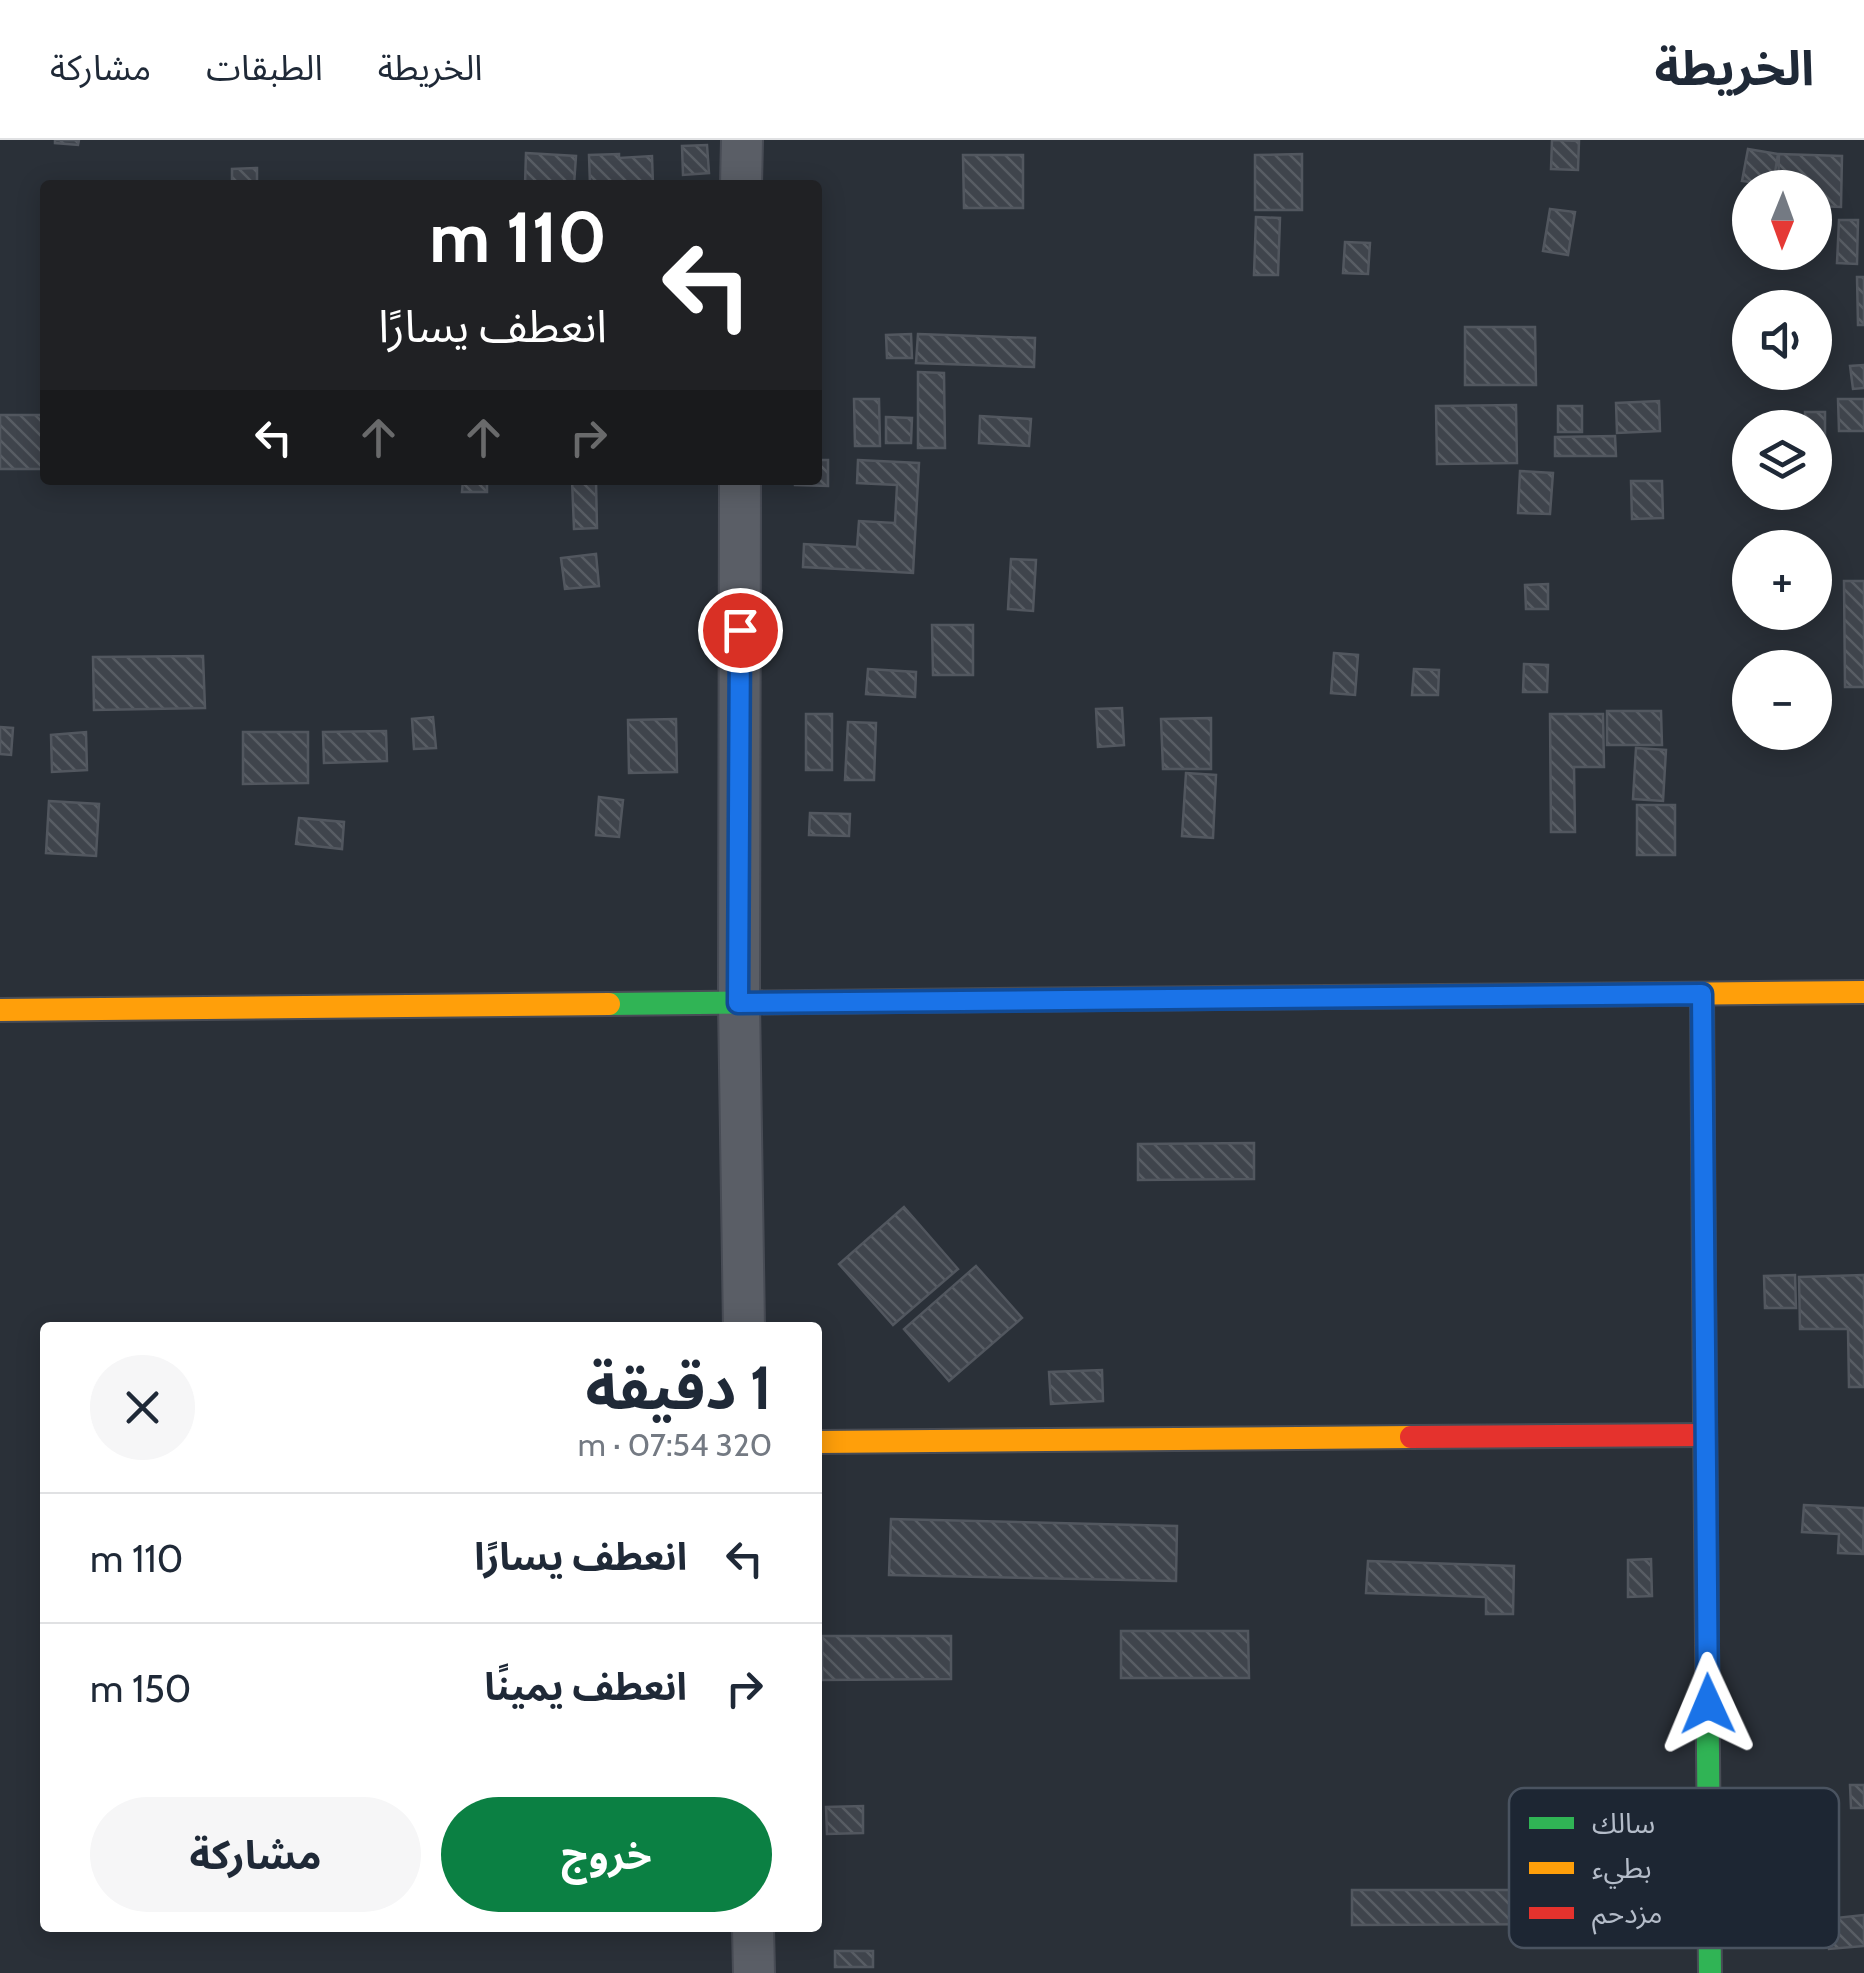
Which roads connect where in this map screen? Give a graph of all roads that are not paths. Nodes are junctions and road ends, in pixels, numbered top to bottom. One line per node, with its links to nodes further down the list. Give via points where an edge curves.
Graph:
1 (742, 140): 2 (street)
2 (742, 180)
3 (740, 485): 6 (street)
4 (1864, 992): 5 (street)
5 (1702, 994): 6 (street); 9 (street)
6 (738, 1003): 7 (street); 8 (street)
7 (0, 1010)
8 (744, 1322)
9 (1705, 1434): 10 (street); 11 (street)
10 (822, 1442)
11 (1708, 1788)
12 (753, 1932): 14 (street)
13 (1710, 1948): 15 (street)
14 (754, 1973)
15 (1710, 1973)

